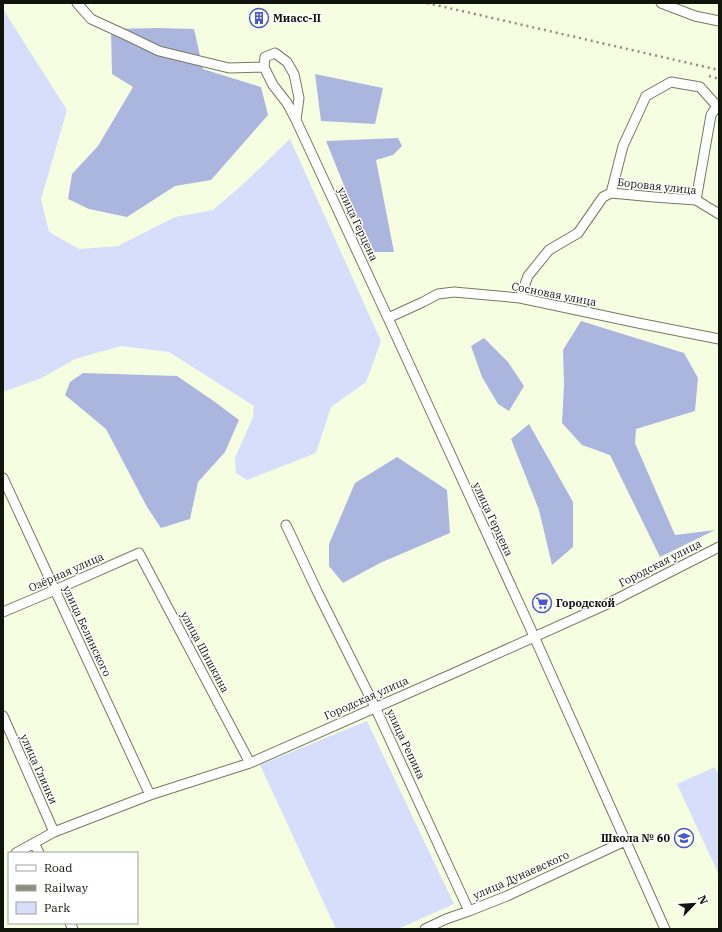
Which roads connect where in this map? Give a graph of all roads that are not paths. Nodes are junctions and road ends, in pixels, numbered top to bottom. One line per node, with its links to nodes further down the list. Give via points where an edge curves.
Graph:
1 (77, 3): 4 (street, via 91,19 159,52 229,68)
2 (661, 3): 3 (street, via 695,16)
3 (719, 21)
4 (264, 67): 6 (street, улица Герцена); 6 (street, via 265,57 275,53 287,62 294,74 299,98)
5 (718, 106): 7 (street, via 700,87 671,82 646,96 623,146); 8 (street, via 711,115)
6 (296, 120): 11 (street, улица Герцена)
7 (611, 192): 8 (street, Боровая улица); 10 (street, Боровая улица, via 603,196 578,233 549,250 528,276)
8 (696, 200): 9 (street, Боровая улица)
9 (719, 214)
10 (520, 298): 11 (street, Сосновая улица, via 454,292 438,294); 12 (street, Сосновая улица)
11 (388, 318): 19 (street, улица Герцена)
12 (719, 339)
13 (3, 478): 17 (street, улица Белинского)
14 (286, 525): 20 (street, улица Репина)
15 (719, 547): 19 (street, Городская улица, via 603,606)
16 (139, 552): 17 (street, Озёрная улица); 22 (street, улица Шишкина)
17 (55, 590): 18 (street, Озёрная улица); 23 (street, улица Белинского)
18 (3, 612)
19 (534, 637): 20 (street, Городская улица); 25 (street, улица Герцена)
20 (375, 707): 22 (street, Городская улица); 29 (street, улица Репина)
21 (3, 716): 24 (street, улица Глинки)
22 (250, 763): 23 (street, Городская улица)
23 (150, 795): 24 (street, Городская улица)
24 (54, 832): 26 (street, Городская улица)
25 (625, 842): 29 (street, улица Дунаевского); 31 (street, улица Герцена)
26 (34, 843): 27 (street, Городская улица); 28 (street)
27 (18, 852)
28 (38, 852)
29 (469, 911): 30 (street, улица Дунаевского)
30 (425, 929)
31 (665, 929)

